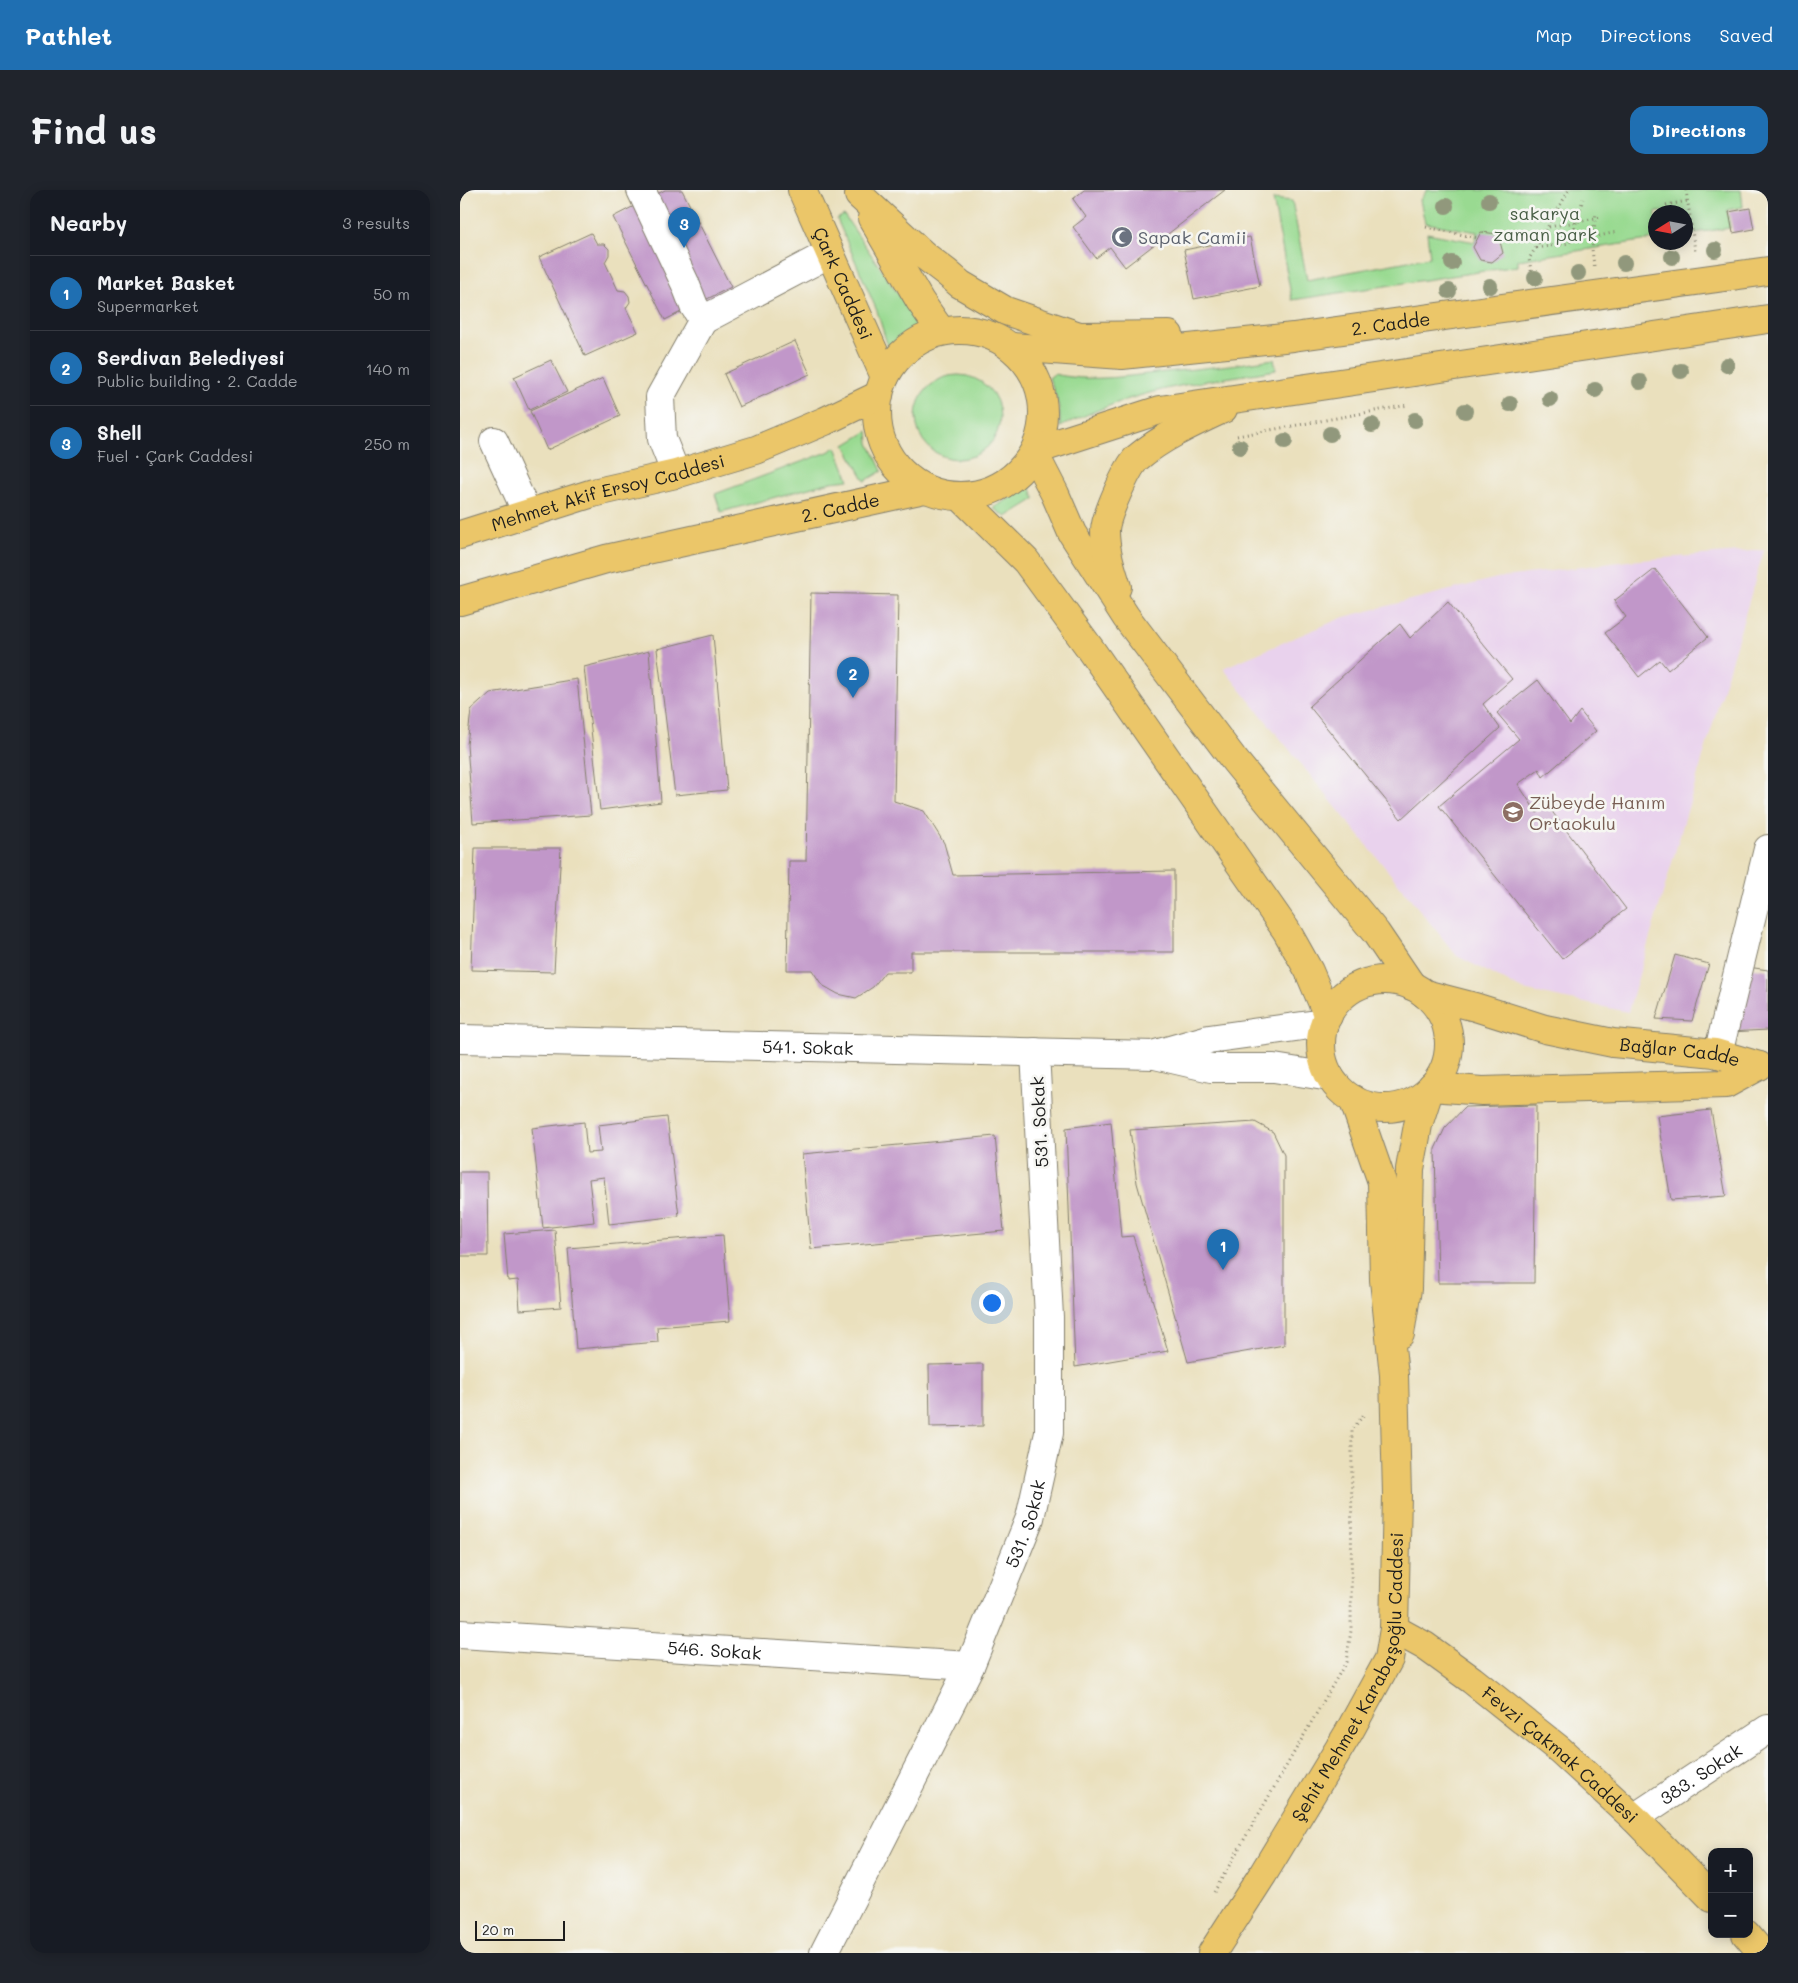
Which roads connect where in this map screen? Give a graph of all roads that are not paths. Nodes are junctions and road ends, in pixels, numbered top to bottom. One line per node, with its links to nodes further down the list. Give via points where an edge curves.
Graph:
1 (641, 190): 7 (street)
2 (802, 190): 4 (main road, Çark Caddesi)
3 (857, 192): 8 (main road, via 920,301); 9 (main road, via 960,284 1006,311 1079,336)
4 (830, 252): 7 (street); 11 (main road, Çark Caddesi)
5 (1768, 270): 9 (main road, 2. Cadde)
6 (1768, 319): 12 (main road)
7 (703, 320): 15 (street, via 660,397 662,439)
8 (942, 332): 10 (main road, via 960,329 978,332); 11 (main road, via 908,348 895,361)
9 (1293, 337): 10 (main road, 2. Cadde, via 1122,355)
10 (1012, 347): 14 (main road, via 1026,361 1042,394 1042,431)
11 (882, 386): 15 (main road, Mehmet Akif Ersoy Caddesi, via 825,421 756,450); 16 (main road, via 877,413 879,432 886,450 902,472)
12 (1246, 398): 14 (main road, via 1160,410); 21 (main road, via 1175,432 1136,459 1120,486 1104,529 1107,557)
13 (494, 441): 18 (street)
14 (1035, 451): 17 (main road, via 1013,479 997,489); 21 (main road, via 1072,533)
15 (676, 474): 18 (main road, Mehmet Akif Ersoy Caddesi, via 593,492)
16 (924, 489): 17 (main road); 20 (main road, 2. Cadde, via 606,559)
17 (961, 497): 24 (main road, via 1026,561 1089,647 1286,930 1309,971)
18 (527, 513): 19 (main road, Mehmet Akif Ersoy Caddesi)
19 (460, 535)
20 (460, 601)
21 (1126, 616): 23 (main road, via 1235,761 1376,932)
22 (1768, 849): 27 (street)
23 (1418, 990): 24 (main road, via 1396,980 1361,984 1332,1007); 27 (main road, Bağlar Cadde, via 1546,1029 1603,1041); 31 (main road, via 1436,1005 1448,1034 1445,1065)
24 (1326, 1020): 28 (street, via 1209,1039); 30 (main road, via 1321,1041 1323,1060)
25 (460, 1039): 26 (street, 541. Sokak)
26 (1035, 1052): 28 (street, 541. Sokak); 36 (street, 531. Sokak, via 1049,1317 1049,1433 1030,1518)
27 (1718, 1054): 29 (main road, Bağlar Cadde)
28 (1155, 1055): 30 (street, via 1211,1068 1274,1068)
29 (1764, 1067): 31 (main road, Bağlar Cadde, via 1726,1084 1482,1091)
30 (1330, 1077): 32 (main road)
31 (1430, 1089): 32 (main road, via 1412,1102 1392,1108 1372,1107); 33 (main road, Şehit Mehmet Karabaşoğlu Caddesi, via 1418,1125 1410,1169 1407,1289)
32 (1353, 1099): 33 (main road, Şehit Mehmet Karabaşoğlu Caddesi, via 1382,1182 1384,1280)
33 (1394, 1375): 34 (main road, Şehit Mehmet Karabaşoğlu Caddesi, via 1397,1495)
34 (1394, 1629): 38 (main road, Fevzi Çakmak Caddesi, via 1425,1646 1546,1738); 42 (main road, Şehit Mehmet Karabaşoğlu Caddesi, via 1388,1659 1349,1732)
35 (460, 1634): 36 (street, 546. Sokak)
36 (970, 1666): 41 (street, 531. Sokak)
37 (1768, 1729): 38 (street, 383. Sokak)
38 (1634, 1818): 39 (main road, Fevzi Çakmak Caddesi)
39 (1708, 1894)
40 (1749, 1938): 43 (main road)
41 (824, 1953)
42 (1212, 1953)
43 (1762, 1953)

